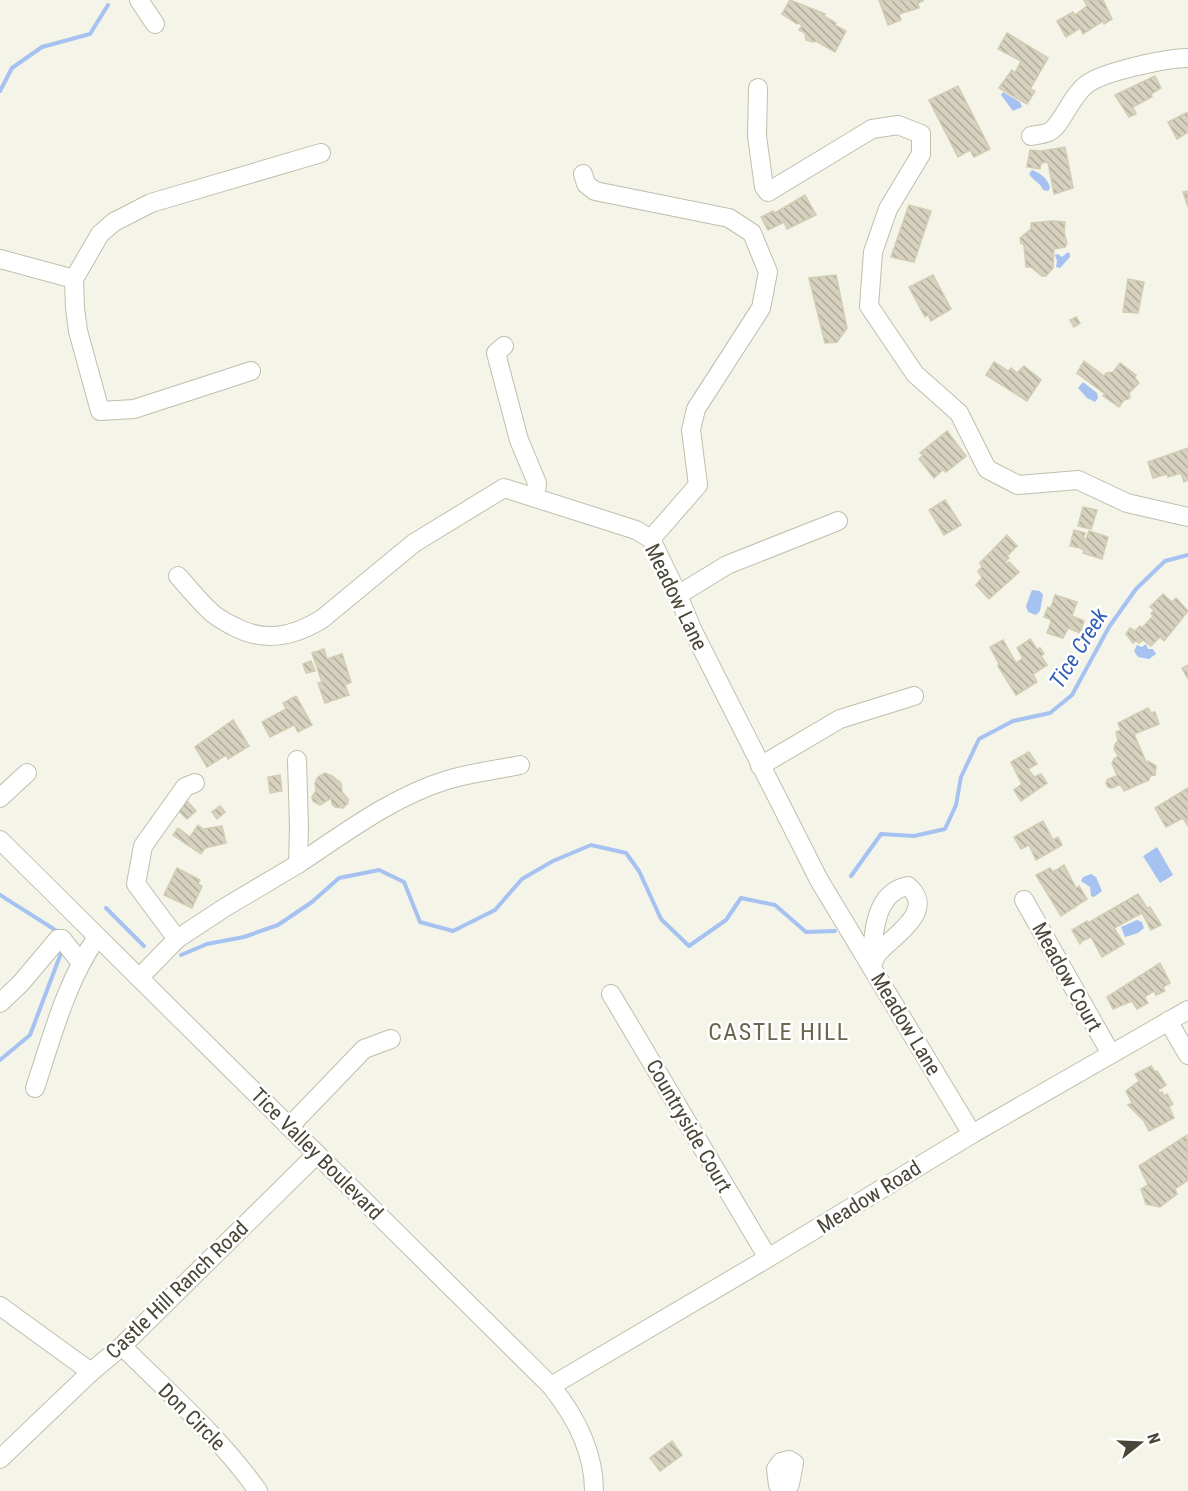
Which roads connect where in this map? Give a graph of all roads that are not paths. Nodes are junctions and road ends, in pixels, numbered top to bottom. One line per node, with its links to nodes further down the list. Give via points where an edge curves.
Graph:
1 (138, 0): 2 (street)
2 (155, 24)
3 (1188, 58): 5 (street, via 1137,66 1092,81 1069,103 1055,127)
4 (758, 88): 13 (street, via 757,136 768,192 872,129 898,125 921,134 921,154 888,209 873,252 869,306 915,374 959,413 987,469 1018,485 1078,480 1127,503)
5 (1031, 136)
6 (321, 153): 9 (street, via 151,203 121,218 100,234)
7 (583, 174): 15 (street, via 586,184 595,191 729,218 752,233 768,272 761,308 696,410 691,430 698,485)
8 (0, 259): 9 (street)
9 (74, 279): 11 (street, via 78,331 100,411 134,409)
10 (504, 346): 12 (street, via 496,353 519,440 537,483)
11 (252, 371)
12 (535, 498): 15 (street, Meadow Lane, via 636,530); 16 (street, Meadow Lane, via 504,488 414,543 322,620 290,634 267,637 245,633 211,613)
13 (1188, 517)
14 (838, 521): 17 (street, via 727,565)
15 (651, 539): 17 (street, Meadow Lane)
16 (178, 576)
17 (678, 595): 21 (street, Meadow Lane)
18 (914, 696): 21 (street, via 840,719)
19 (297, 760): 26 (street)
20 (520, 765): 26 (street, via 448,780 401,798)
21 (760, 766): 41 (street, Meadow Lane, via 819,880)
22 (27, 773): 24 (street)
23 (195, 783): 29 (street, via 185,787 143,846 136,884)
24 (0, 798)
25 (0, 840): 28 (street, Tice Valley Boulevard)
26 (298, 864): 29 (street)
27 (1024, 900): 37 (street, Meadow Court)
28 (97, 937): 30 (street); 31 (street, Tice Valley Boulevard)
29 (177, 939): 31 (street)
30 (81, 963): 33 (street, via 66,943 58,939); 39 (street)
31 (139, 978): 40 (street, Tice Valley Boulevard)
32 (611, 993): 43 (street, Countryside Court)
33 (0, 1003)
34 (1188, 1010): 35 (street, Meadow Road)
35 (1168, 1021): 37 (street, Meadow Road); 38 (street)
36 (391, 1039): 40 (street, via 364,1049)
37 (1111, 1054): 41 (street, Meadow Road)
38 (1188, 1055)
39 (35, 1088)
40 (289, 1126): 42 (street, Tice Valley Boulevard)
41 (972, 1134): 43 (street, Meadow Road)
42 (317, 1154): 45 (street, Castle Hill Ranch Road); 47 (street, Tice Valley Boulevard)
43 (768, 1258): 47 (street, Meadow Road)
44 (0, 1306): 46 (street, Castle Hill Ranch Road)
45 (122, 1346): 46 (street, Castle Hill Ranch Road); 49 (street, Don Circle, via 240,1465)
46 (91, 1372): 48 (street)
47 (551, 1386): 50 (street, Tice Valley Boulevard, via 583,1436)
48 (0, 1459)
49 (258, 1491)
50 (594, 1491)

